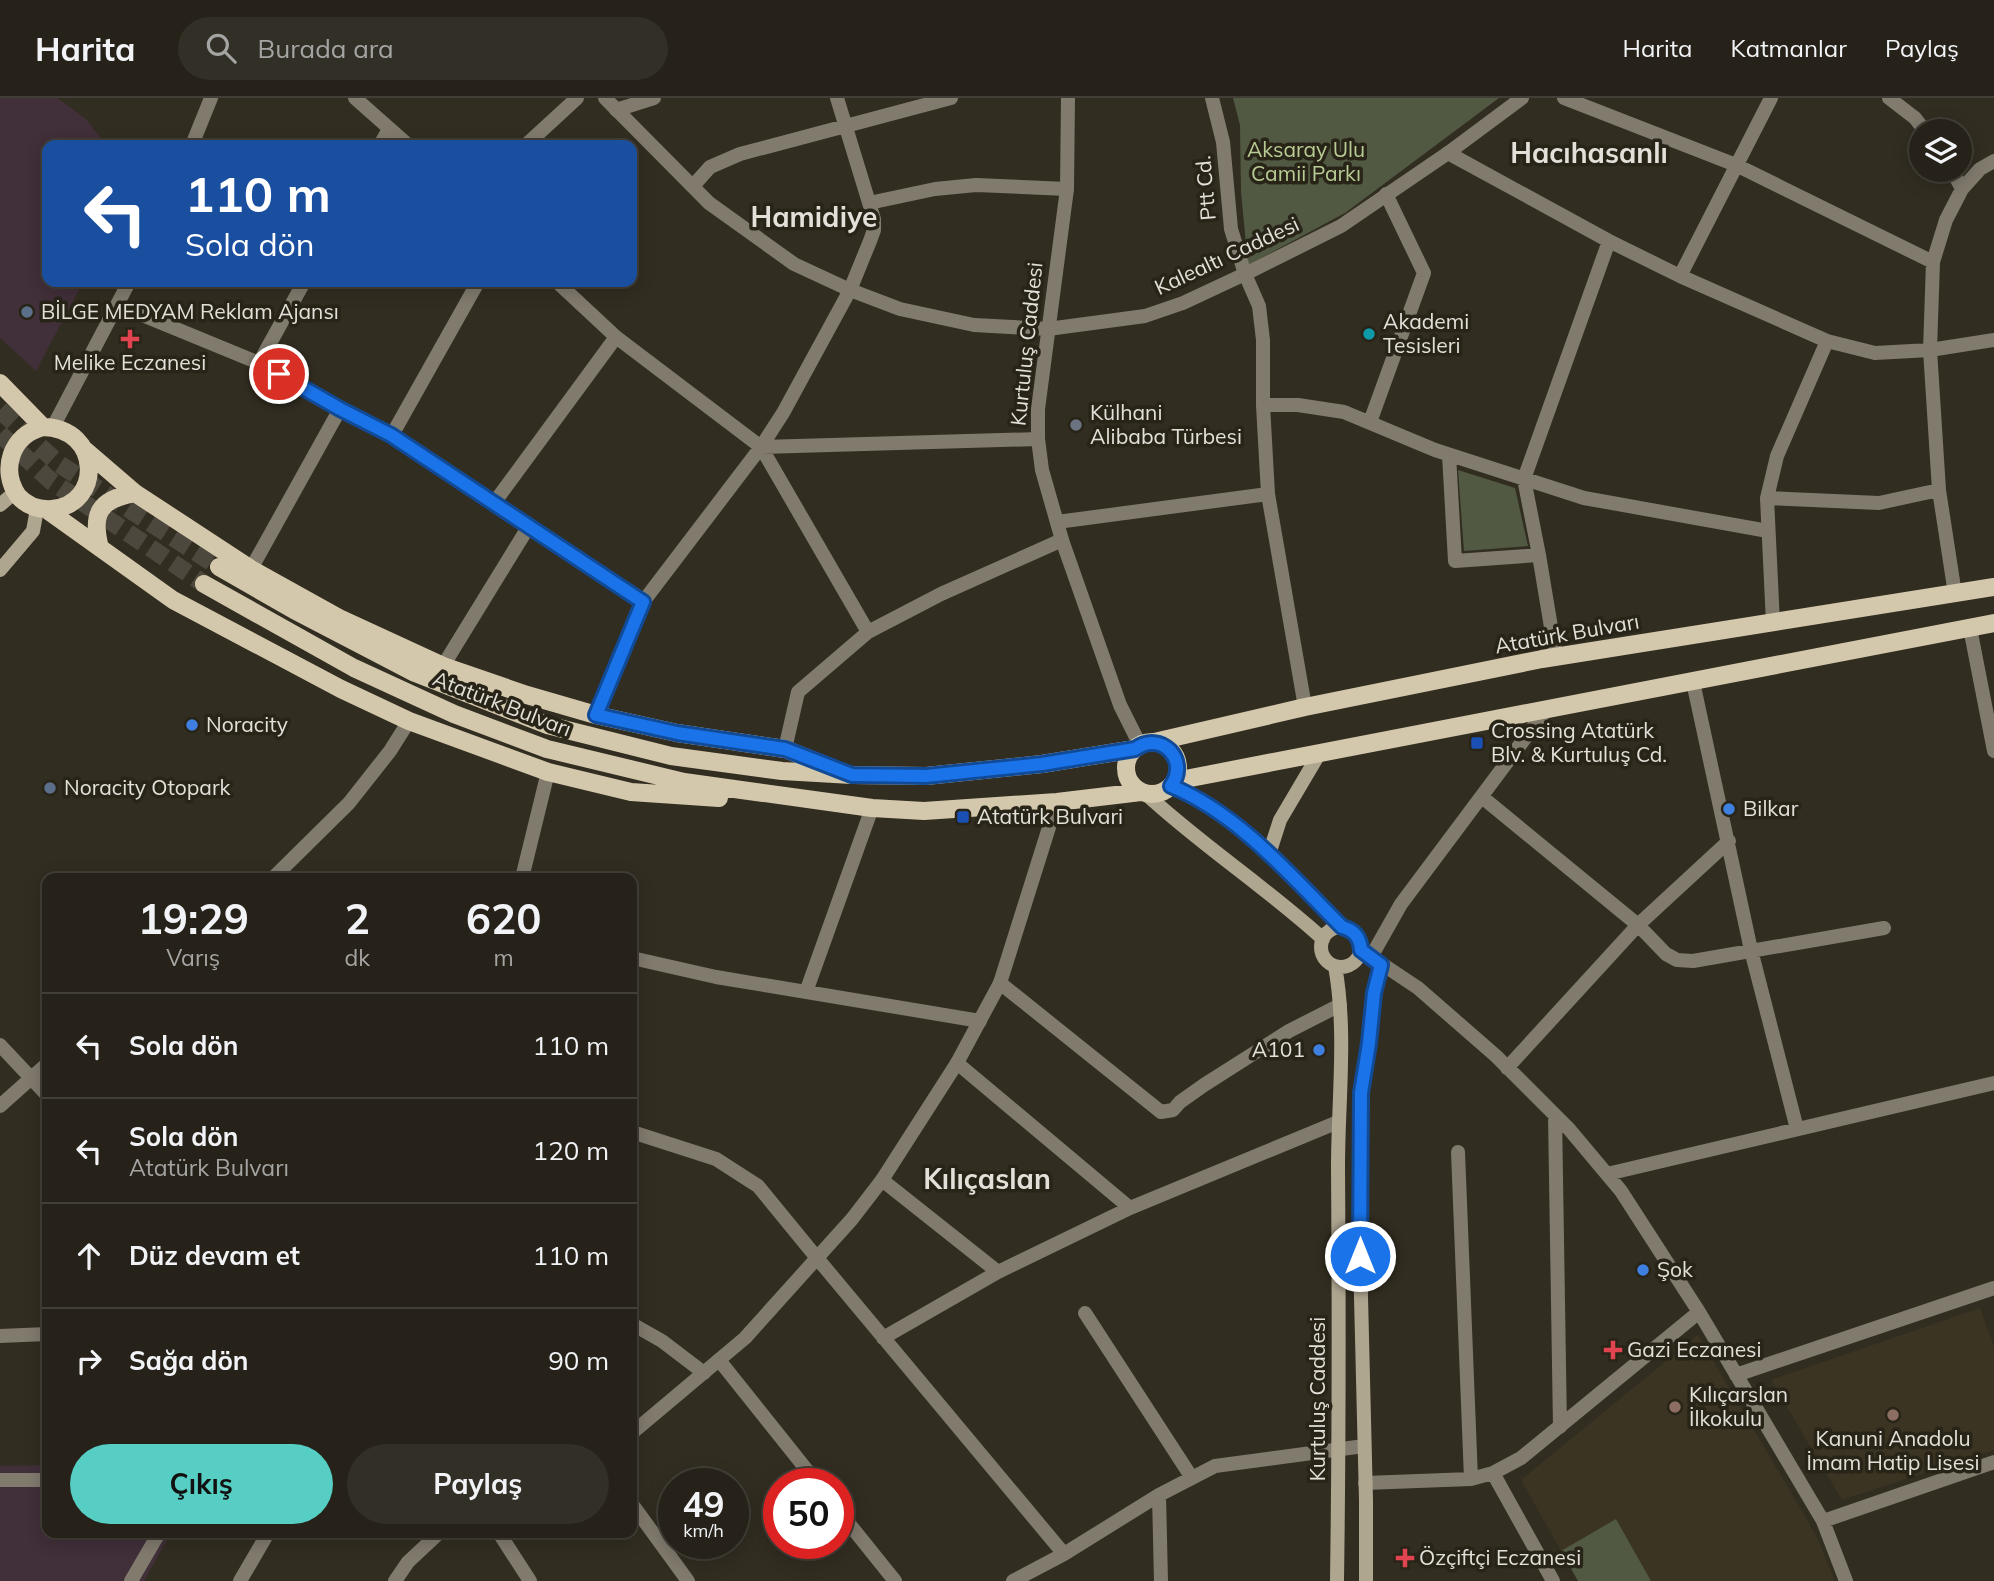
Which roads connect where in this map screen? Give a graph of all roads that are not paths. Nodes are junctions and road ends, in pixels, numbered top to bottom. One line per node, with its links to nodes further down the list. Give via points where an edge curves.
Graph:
1 (211, 98): 18 (street)
2 (355, 98): 17 (street)
3 (577, 98): 21 (street)
4 (605, 98): 14 (street, Kalealtı Caddesi)
5 (653, 98): 14 (street)
6 (837, 98): 16 (street)
7 (951, 98): 16 (street)
8 (1068, 98): 27 (street, Kurtuluş Caddesi)
9 (1212, 98): 33 (street, Ptt Cd., via 1223,142 1231,229)
10 (1522, 98): 22 (street, Kalealtı Caddesi)
11 (1564, 98): 24 (street)
12 (1771, 98): 24 (street)
13 (1889, 98): 15 (street)
14 (617, 110): 26 (street, Kalealtı Caddesi)
15 (1915, 119)
16 (845, 125): 26 (street, via 740,154 710,167); 30 (street)
17 (389, 129): 19 (street); 20 (street)
18 (194, 140)
19 (383, 140)
20 (402, 140)
21 (531, 140)
22 (1448, 153): 29 (street, Kalealtı Caddesi); 31 (street)
23 (1994, 161): 28 (street)
24 (1737, 165): 32 (street); 34 (street)
25 (1958, 182): 28 (street)
26 (693, 186): 39 (street, Kalealtı Caddesi, via 709,203 794,264)
27 (1067, 189): 30 (street, via 976,185); 41 (street, Kurtuluş Caddesi)
28 (1962, 189): 32 (street)
29 (1386, 194): 33 (street, Kalealtı Caddesi, via 1341,226); 50 (street, via 1424,273)
30 (869, 203): 39 (street, via 874,230)
31 (1609, 241): 34 (street); 57 (street)
32 (1933, 262): 45 (street)
33 (1245, 274): 41 (street, Kalealtı Caddesi, via 1145,316); 48 (street, Ptt Cd., via 1259,306)
34 (1679, 276): 44 (street)
35 (127, 287): 40 (street)
36 (301, 287): 46 (street)
37 (475, 287): 52 (street)
38 (562, 287): 42 (street)
39 (850, 290): 41 (street, Kalealtı Caddesi, via 900,309 974,325); 54 (street)
40 (118, 305): 46 (street); 51 (street)
41 (1048, 329): 53 (street, Kurtuluş Caddesi)
42 (617, 337): 54 (street); 63 (street)
43 (1994, 340): 45 (street)
44 (1827, 341): 45 (street, via 1875,353); 62 (street, via 1777,456)
45 (1930, 350): 59 (street)
46 (259, 363): 49 (street)
47 (0, 383): 51 (main road)
48 (1263, 405): 50 (street, via 1344,412); 61 (street, Ptt Cd.)
49 (340, 409): 52 (street); 72 (street)
50 (1370, 422): 56 (street)
51 (48, 427): 55 (main road, via 66,431); 58 (main road, via 32,430 13,445)
52 (391, 435): 63 (street)
53 (1038, 439): 54 (street); 65 (street, Kurtuluş Caddesi)
54 (761, 446): 77 (street); 81 (street)
55 (85, 450): 60 (main road); 64 (main road, via 89,471 82,491 67,505)
56 (1449, 455): 57 (street); 70 (street, via 1455,561)
57 (1524, 479): 67 (street, via 1584,498); 70 (street)
58 (6, 488): 64 (main road, via 24,503)
59 (1939, 490): 62 (street, via 1879,503); 76 (street)
60 (135, 493): 69 (main road, via 117,496 101,510 95,529); 72 (main road)
61 (1268, 494): 65 (street); 85 (street, Ptt Cd.)
62 (1767, 498): 67 (street)
63 (494, 503): 66 (street)
64 (42, 509): 69 (main road); 73 (main road, via 33,531)
65 (1056, 522): 68 (street, Kurtuluş Caddesi)
66 (529, 526): 77 (street); 83 (street)
67 (1768, 531): 78 (street)
68 (1062, 540): 81 (street); 89 (street, Kurtuluş Caddesi, via 1120,705)
69 (100, 548): 88 (main road, via 173,600)
70 (1539, 555): 82 (street)
71 (219, 566): 94 (main road, Atatürk Bulvarı, via 415,673 547,725 671,756)
72 (251, 569): 83 (main road, via 341,619)
73 (0, 570)
74 (204, 584): 99 (main road, Atatürk Bulvarı, via 354,668 454,714 547,749 684,782)
75 (1994, 587): 76 (main road, Atatürk Bulvarı)
76 (1955, 594): 78 (main road, Atatürk Bulvarı)
77 (643, 602): 87 (street)
78 (1773, 623): 82 (main road, Atatürk Bulvarı)
79 (1994, 623): 80 (main road)
80 (1970, 628): 84 (main road); 91 (street)
81 (868, 632): 90 (street, via 798,692)
82 (1556, 657): 85 (main road, Atatürk Bulvarı)
83 (443, 666): 87 (main road)
84 (1693, 682): 86 (main road); 100 (street)
85 (1305, 707): 89 (main road, Atatürk Bulvarı)
86 (1546, 710): 92 (main road); 97 (street)
87 (596, 715): 90 (main road)
88 (409, 721): 93 (main road); 102 (street, via 349,803)
89 (1142, 746): 94 (main road, Atatürk Bulvarı, via 1042,764 926,776); 95 (main road, via 1165,746 1176,758); 96 (main road, via 1130,755 1127,772 1134,787)
90 (785, 749): 94 (main road)
91 (1994, 751)
92 (1319, 754): 95 (main road); 101 (main road, via 1280,820)
93 (548, 772): 99 (main road, via 631,792); 103 (street)
94 (852, 775)
95 (1173, 784): 96 (main road, via 1159,793); 101 (main road)
96 (1143, 792): 98 (main road, Atatürk Bulvarı); 107 (main road)
97 (1482, 797): 104 (street); 109 (street, via 1401,904)
98 (1057, 802): 99 (main road, Atatürk Bulvarı, via 924,811); 112 (street)
99 (872, 808): 113 (street)
100 (1729, 841): 104 (street); 108 (street)
101 (1269, 854): 105 (main road)
102 (277, 873)
103 (523, 873)
104 (1638, 925): 108 (street, via 1677,960); 119 (street)
105 (1342, 927): 107 (main road); 109 (main road, via 1359,937)
106 (1884, 928): 108 (street)
107 (1323, 939): 111 (main road, Kurtuluş Caddesi, via 1325,959)
108 (1751, 950): 126 (street)
109 (1371, 957): 111 (main road, via 1359,956 1352,964); 119 (street, via 1418,988); 146 (main road, via 1374,993 1361,1093)
110 (637, 959): 113 (street)
111 (1335, 966): 114 (main road, Kurtuluş Caddesi)
112 (1000, 983): 114 (street, via 1161,1112 1173,1110 1289,1031); 115 (street)
113 (806, 992): 115 (street)
114 (1340, 1006): 125 (main road, Kurtuluş Caddesi)
115 (980, 1021): 117 (street)
116 (0, 1045): 120 (street)
117 (957, 1063): 130 (street); 131 (street)
118 (42, 1068): 120 (street)
119 (1507, 1068): 124 (street)
120 (30, 1078): 122 (street); 123 (street)
121 (1994, 1083): 126 (street)
122 (42, 1090)
123 (0, 1106)
124 (1555, 1115): 129 (street); 144 (street)
125 (1338, 1122): 131 (street); 147 (main road, Kurtuluş Caddesi)
126 (1797, 1129): 129 (street)
127 (637, 1134): 132 (street, via 716,1159 758,1186)
128 (1458, 1152): 153 (street)
129 (1607, 1174): 135 (street)
130 (882, 1180): 132 (street); 133 (street)
131 (1130, 1208): 133 (street)
132 (817, 1258): 140 (street); 141 (street, via 745,1338)
133 (998, 1272): 140 (street)
134 (1994, 1288): 143 (street)
135 (1699, 1312): 143 (street); 144 (street)
136 (1085, 1313): 151 (street)
137 (637, 1327): 142 (street)
138 (42, 1334): 139 (street)
139 (0, 1336)
140 (883, 1338): 164 (street)
141 (719, 1360): 142 (street); 149 (street)
142 (704, 1373): 145 (street)
143 (1736, 1375): 158 (street)
144 (1560, 1427): 150 (street)
145 (637, 1429)
146 (1364, 1446): 147 (street); 155 (main road)
147 (1339, 1449): 151 (street, via 1215,1465); 173 (main road, Kurtuluş Caddesi)
148 (1994, 1462): 158 (street)
149 (805, 1468)
150 (1493, 1473): 153 (street); 175 (street)
151 (1192, 1478): 156 (street)
152 (42, 1479): 154 (street)
153 (1471, 1479): 155 (street)
154 (0, 1480)
155 (1365, 1483): 174 (main road)
156 (1158, 1495): 164 (street); 172 (street)
157 (637, 1511): 169 (street)
158 (1823, 1521): 176 (street)
159 (854, 1530): 170 (street)
160 (156, 1538): 165 (street)
161 (265, 1538): 166 (street)
162 (434, 1538): 167 (street)
163 (502, 1538): 168 (street)
164 (1064, 1553): 171 (street)
165 (131, 1581)
166 (240, 1581)
167 (395, 1581)
168 (530, 1581)
169 (688, 1581)
170 (895, 1581)
171 (1013, 1581)
172 (1161, 1581)
173 (1337, 1581)
174 (1366, 1581)
175 (1553, 1581)
176 (1846, 1581)

